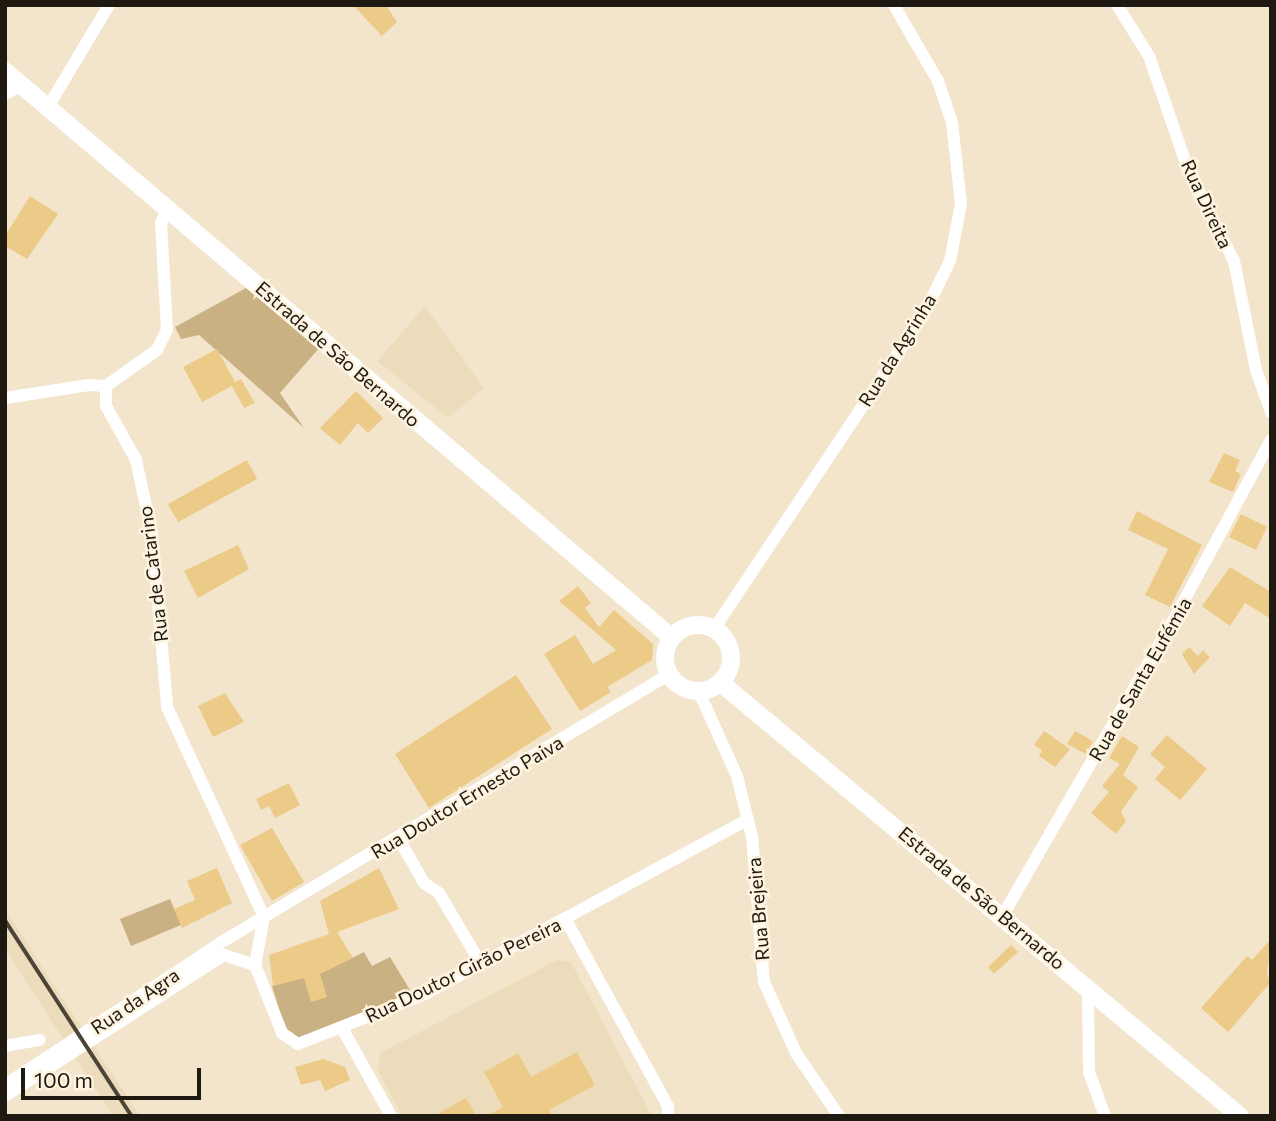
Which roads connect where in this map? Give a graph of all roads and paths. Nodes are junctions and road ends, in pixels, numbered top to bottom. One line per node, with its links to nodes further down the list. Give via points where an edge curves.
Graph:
1 (109, 5): 6 (street)
2 (894, 5): 12 (street, Rua da Agrinha, via 938,81 952,122 961,204 950,261 923,316)
3 (1117, 5): 10 (street, Rua Direita, via 1149,56 1189,172 1234,261 1256,370)
4 (5, 71): 5 (main road, Estrada de São Bernardo)
5 (13, 89): 6 (main road, Estrada de São Bernardo)
6 (48, 107): 7 (main road, Estrada de São Bernardo)
7 (167, 207): 8 (street, via 161,223 167,330 157,350); 13 (main road, Estrada de São Bernardo)
8 (106, 386): 9 (street, via 89,384); 20 (street, Rua de Catarino, via 106,407 136,460 152,534 167,707)
9 (5, 398)
10 (1271, 412)
11 (1271, 440): 19 (street, Rua de Santa Eufémia, via 1174,620)
12 (714, 629): 13 (main road, via 696,625); 15 (main road, via 731,654)
13 (671, 637): 14 (main road, via 664,655)
14 (668, 675): 16 (main road, via 681,688); 18 (street, Rua Doutor Ernesto Paiva)
15 (721, 683): 16 (main road); 19 (main road, Estrada de São Bernardo)
16 (699, 692): 17 (street, Rua Brejeira, via 737,776)
17 (748, 819): 21 (street, Rua Doutor Girão Pereira); 34 (street, Rua Brejeira, via 764,938 764,982 796,1053)
18 (399, 839): 20 (street, Rua Doutor Ernesto Paiva); 22 (street, via 424,883 439,893)
19 (1003, 915): 24 (main road, Estrada de São Bernardo)
20 (264, 917): 23 (street); 25 (street, Rua da Agra)
21 (566, 920): 22 (street, Rua Doutor Girão Pereira); 33 (street, via 668,1106)
22 (481, 964): 26 (street, Rua Doutor Girão Pereira)
23 (256, 965): 25 (street, Rua da Agra, via 224,955); 26 (street, Rua Doutor Girão Pereira, via 288,1041 298,1044)
24 (1088, 989): 35 (street, via 1089,1072); 36 (main road, Estrada de São Bernardo)
25 (134, 1008): 29 (street, Rua da Agra)
26 (342, 1028): 32 (street)
27 (39, 1040): 28 (street)
28 (5, 1046)
29 (24, 1079): 30 (street, Rua da Agra); 31 (street, Rua da Agra)
30 (5, 1084)
31 (5, 1096)
32 (391, 1116)
33 (668, 1116)
34 (839, 1116)
35 (1105, 1116)
36 (1240, 1116)

